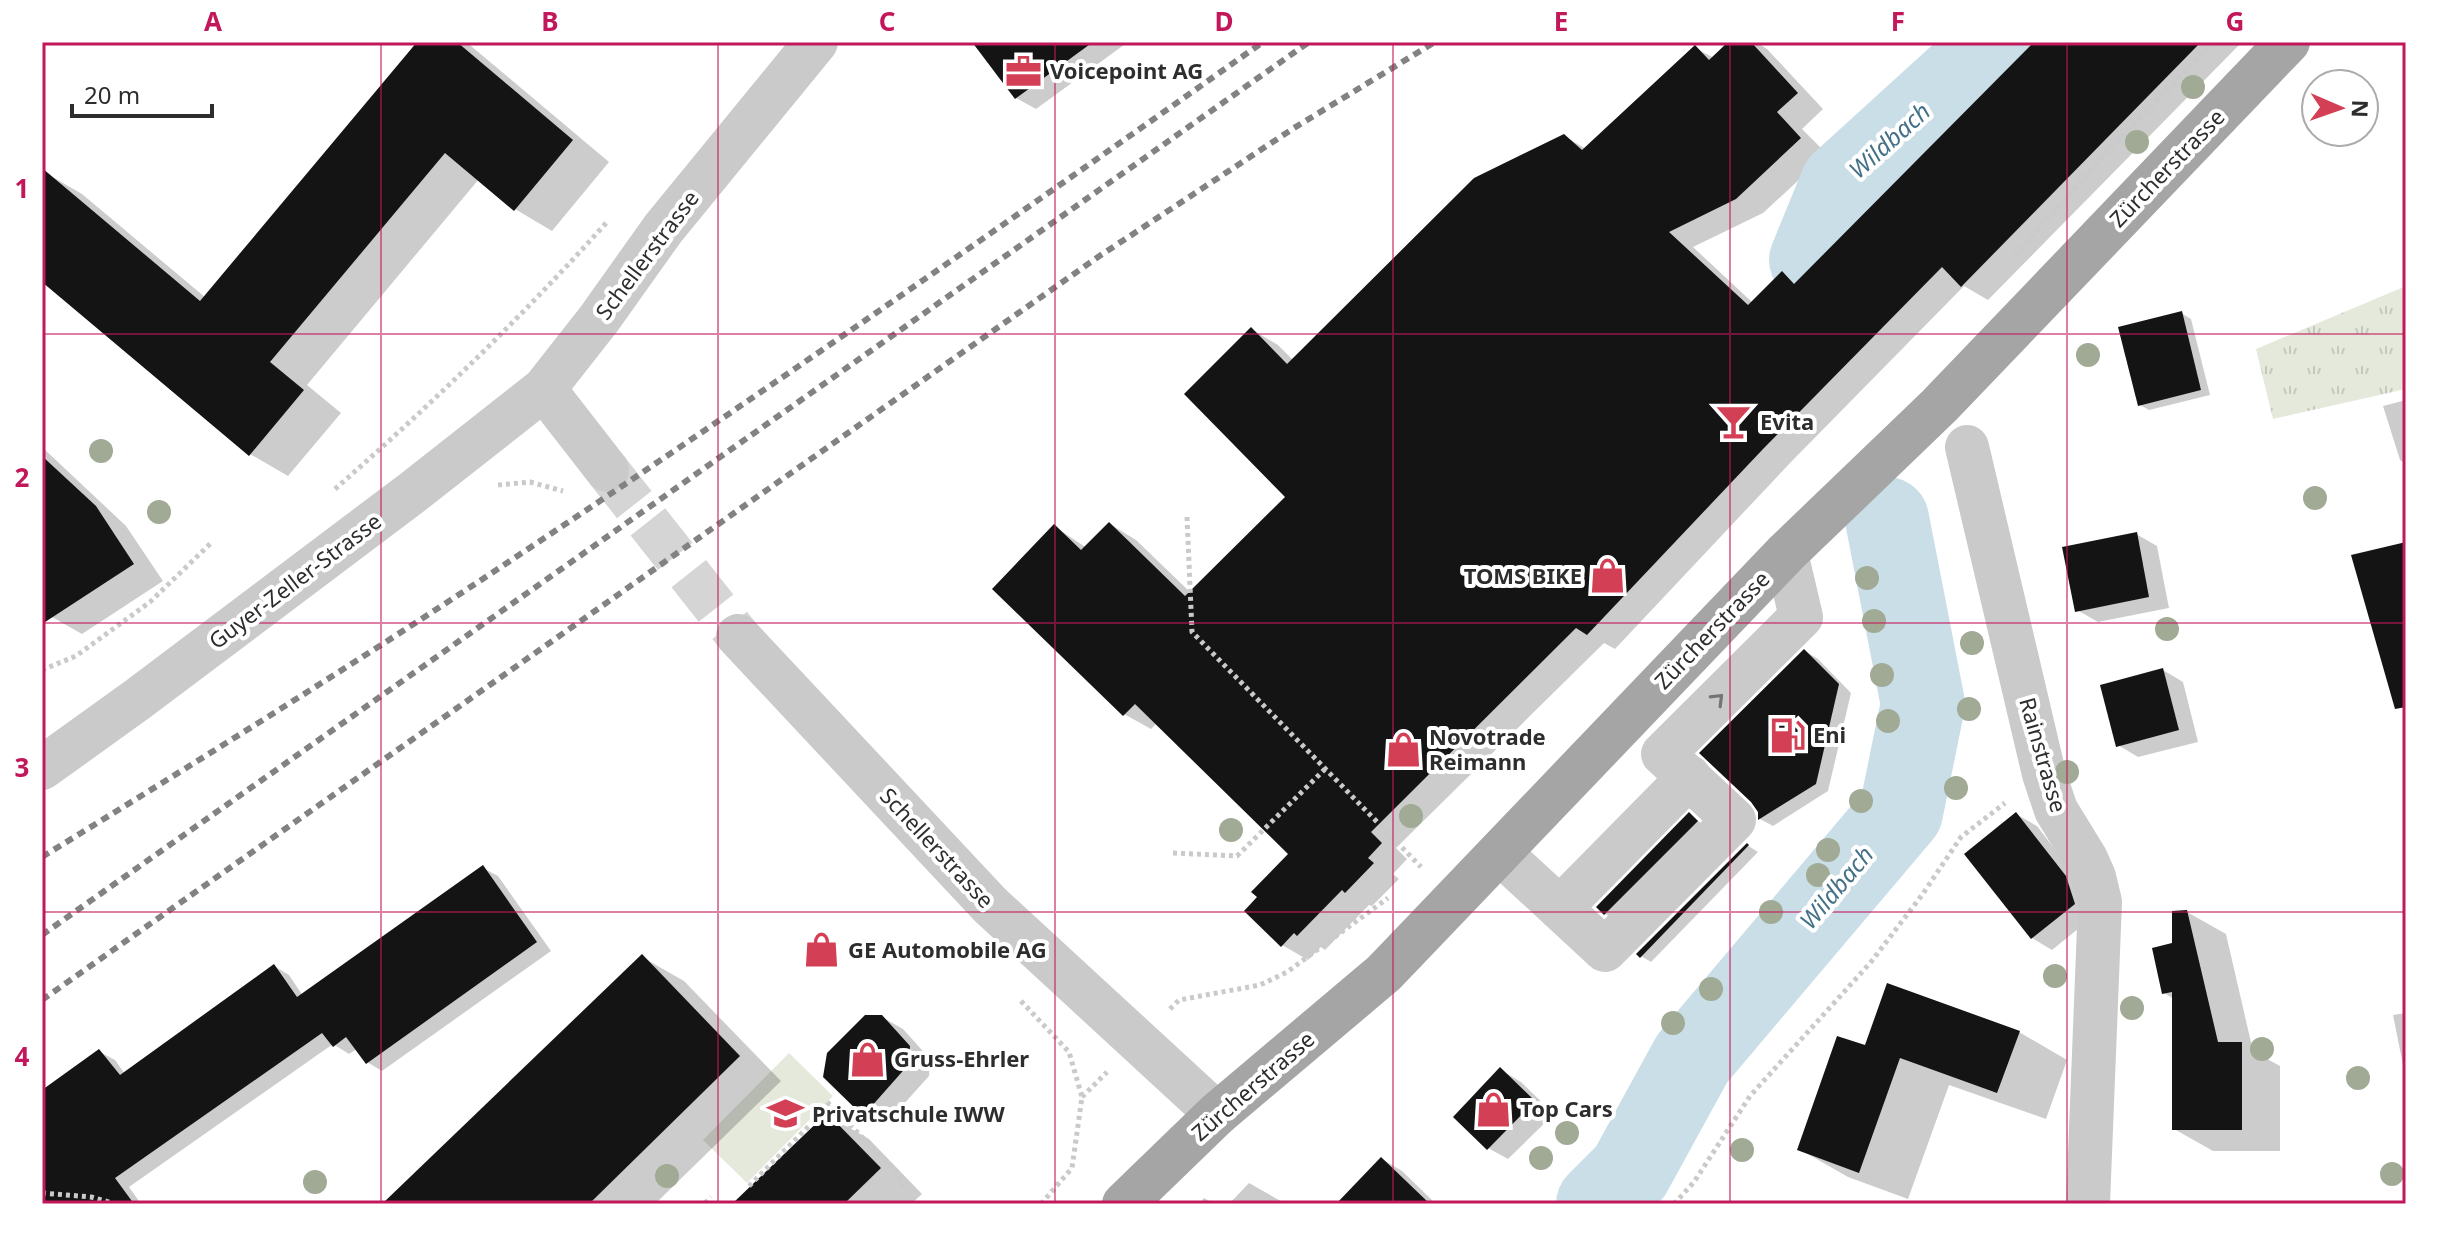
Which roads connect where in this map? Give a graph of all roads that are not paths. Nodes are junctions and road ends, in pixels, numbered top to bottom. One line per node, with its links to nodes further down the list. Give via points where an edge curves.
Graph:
1 (816, 42): 3 (street, Schellerstrasse, via 663,229)
2 (2288, 42): 6 (main road, Zürcherstrasse, via 1939,406)
3 (544, 389): 5 (street); 9 (street, Guyer-Zeller-Strasse)
4 (1967, 447): 14 (street, Rainstrasse, via 2044,774 2056,810 2094,877 2100,902)
5 (607, 470)
6 (1786, 553): 8 (street, one-way to 6, via 1801,617); 10 (main road, Zürcherstrasse)
7 (738, 636): 12 (street, Schellerstrasse, via 990,905)
8 (1676, 766): 11 (street); 11 (street, via 1734,820 1605,950)
9 (42, 768)
10 (1500, 853): 11 (street); 12 (main road, Zürcherstrasse, via 1384,973)
11 (1560, 908)
12 (1217, 1114): 13 (main road, Zürcherstrasse)
13 (1124, 1204)
14 (2088, 1204)

